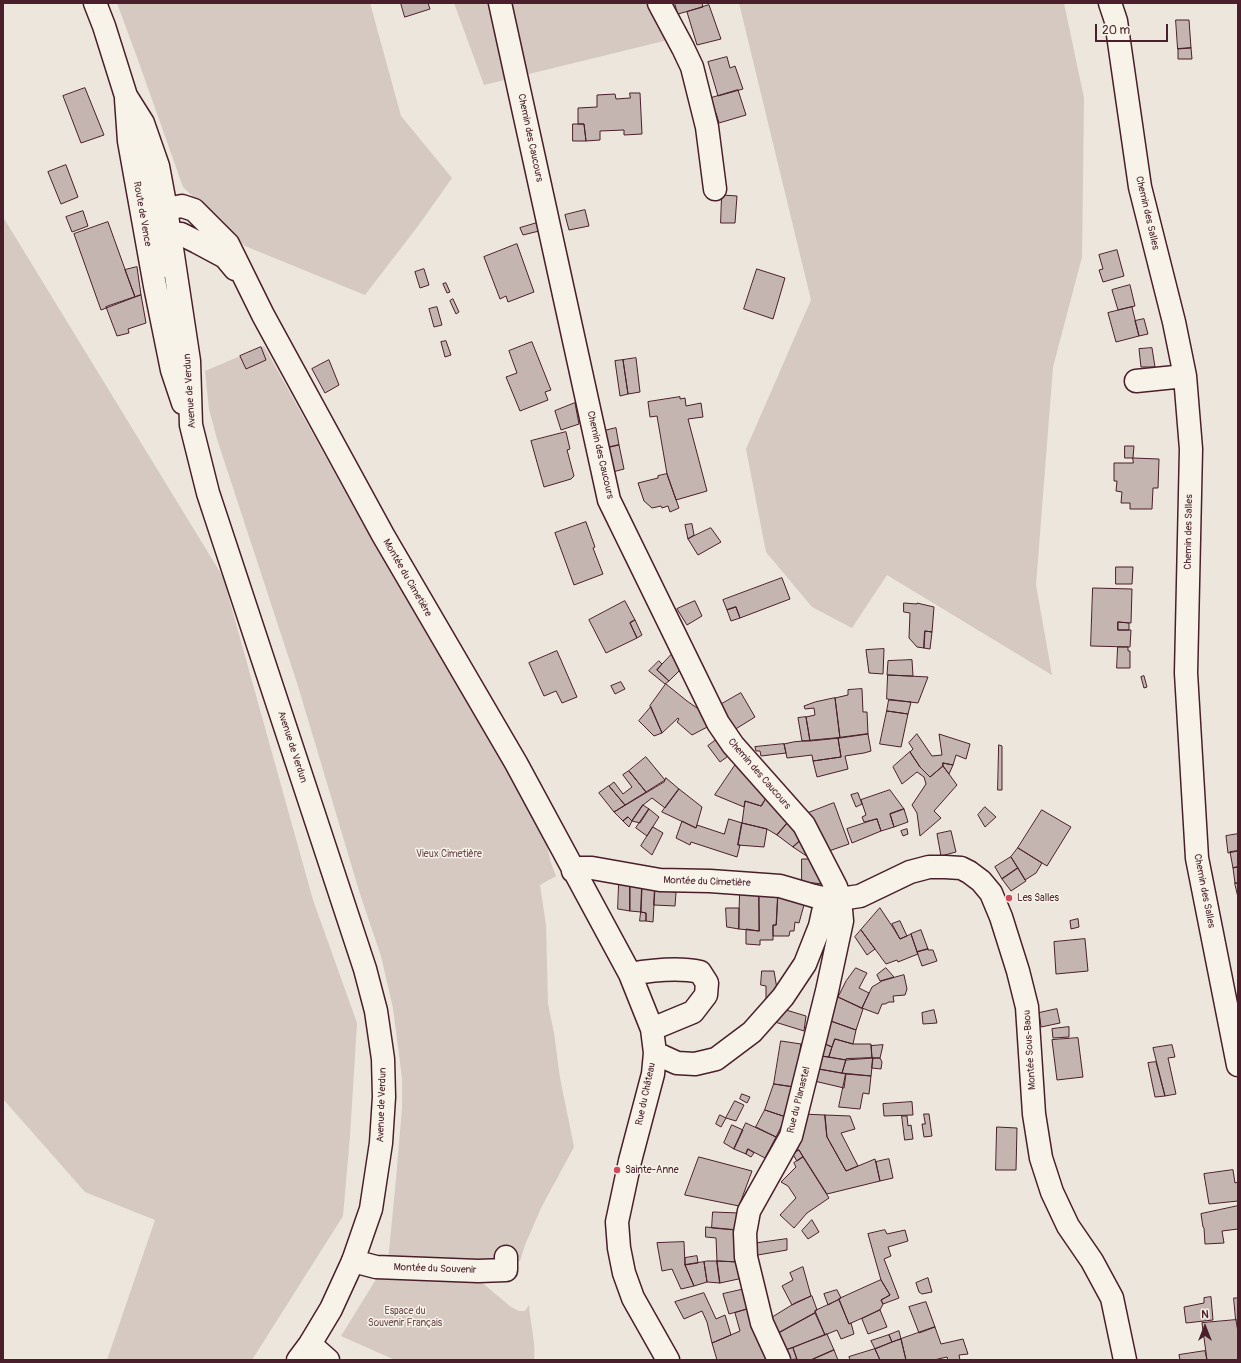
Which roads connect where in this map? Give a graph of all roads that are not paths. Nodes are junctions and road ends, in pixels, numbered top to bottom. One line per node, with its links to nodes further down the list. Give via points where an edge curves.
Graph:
1 (94, 3): 5 (street, Route de Vence)
2 (500, 3): 16 (street, Chemin des Caucours, via 609,500 718,723 733,745 804,826 836,887)
3 (659, 3): 8 (street, via 692,67 707,127)
4 (1110, 3): 12 (street, Chemin des Salles, via 1116,21 1140,187)
5 (126, 96): 6 (street, Route de Vence); 7 (street, Route de Vence)
6 (143, 123): 9 (street, Avenue de Verdun, via 158,166)
7 (128, 141): 9 (street, Route de Vence, via 138,155 156,211); 11 (street, Route de Vence)
8 (715, 189)
9 (166, 222): 10 (street, Montée du Cimetière, via 181,234 225,257); 10 (street, Montée du Cimetière, via 182,206 194,210 228,244); 11 (street, Route de Vence, via 158,238); 14 (street, Avenue de Verdun, via 189,361)
10 (247, 282): 15 (street, Montée du Cimetière, via 266,322 383,535 516,763)
11 (155, 286): 14 (street, Route de Vence, via 172,370)
12 (1185, 376): 13 (street); 19 (street, Chemin des Salles, via 1191,449 1186,673 1197,858)
13 (1136, 382)
14 (191, 425): 22 (street, Avenue de Verdun, via 208,494 361,956 376,1011 383,1059 381,1142 371,1209)
15 (573, 871): 16 (street, Montée du Cimetière, via 592,868 660,880 780,886); 17 (street, Montée du Cimetière)
16 (833, 899): 20 (street, Rue du Château, via 805,964 783,997 752,1032 716,1059 695,1064 677,1063); 26 (street, Rue du Planastel, via 842,920 791,1136 748,1211 745,1233 746,1257 762,1323); 27 (street, Montée Sous-Baou, via 860,896 910,872 937,867 954,867 969,872 991,893 1001,916 1027,1007 1034,1114 1041,1158 1052,1192 1068,1226 1092,1261 1112,1298)
17 (630, 974): 18 (street, Montée du Cimetière); 18 (street, via 650,970 689,969 700,972 707,983 706,995 693,1012)
18 (652, 1028): 20 (street, Montée du Cimetière)
19 (1237, 1053)
20 (655, 1054): 25 (street, Rue du Château, via 653,1074 617,1222 619,1248 628,1286)
21 (506, 1257): 22 (street, Montée du Souvenir, via 506,1270 478,1271 376,1267)
22 (353, 1261): 23 (street, Avenue de Verdun, via 332,1309)
23 (304, 1352): 24 (street)
24 (328, 1360)
25 (668, 1360)
26 (779, 1360)
27 (1125, 1360)

